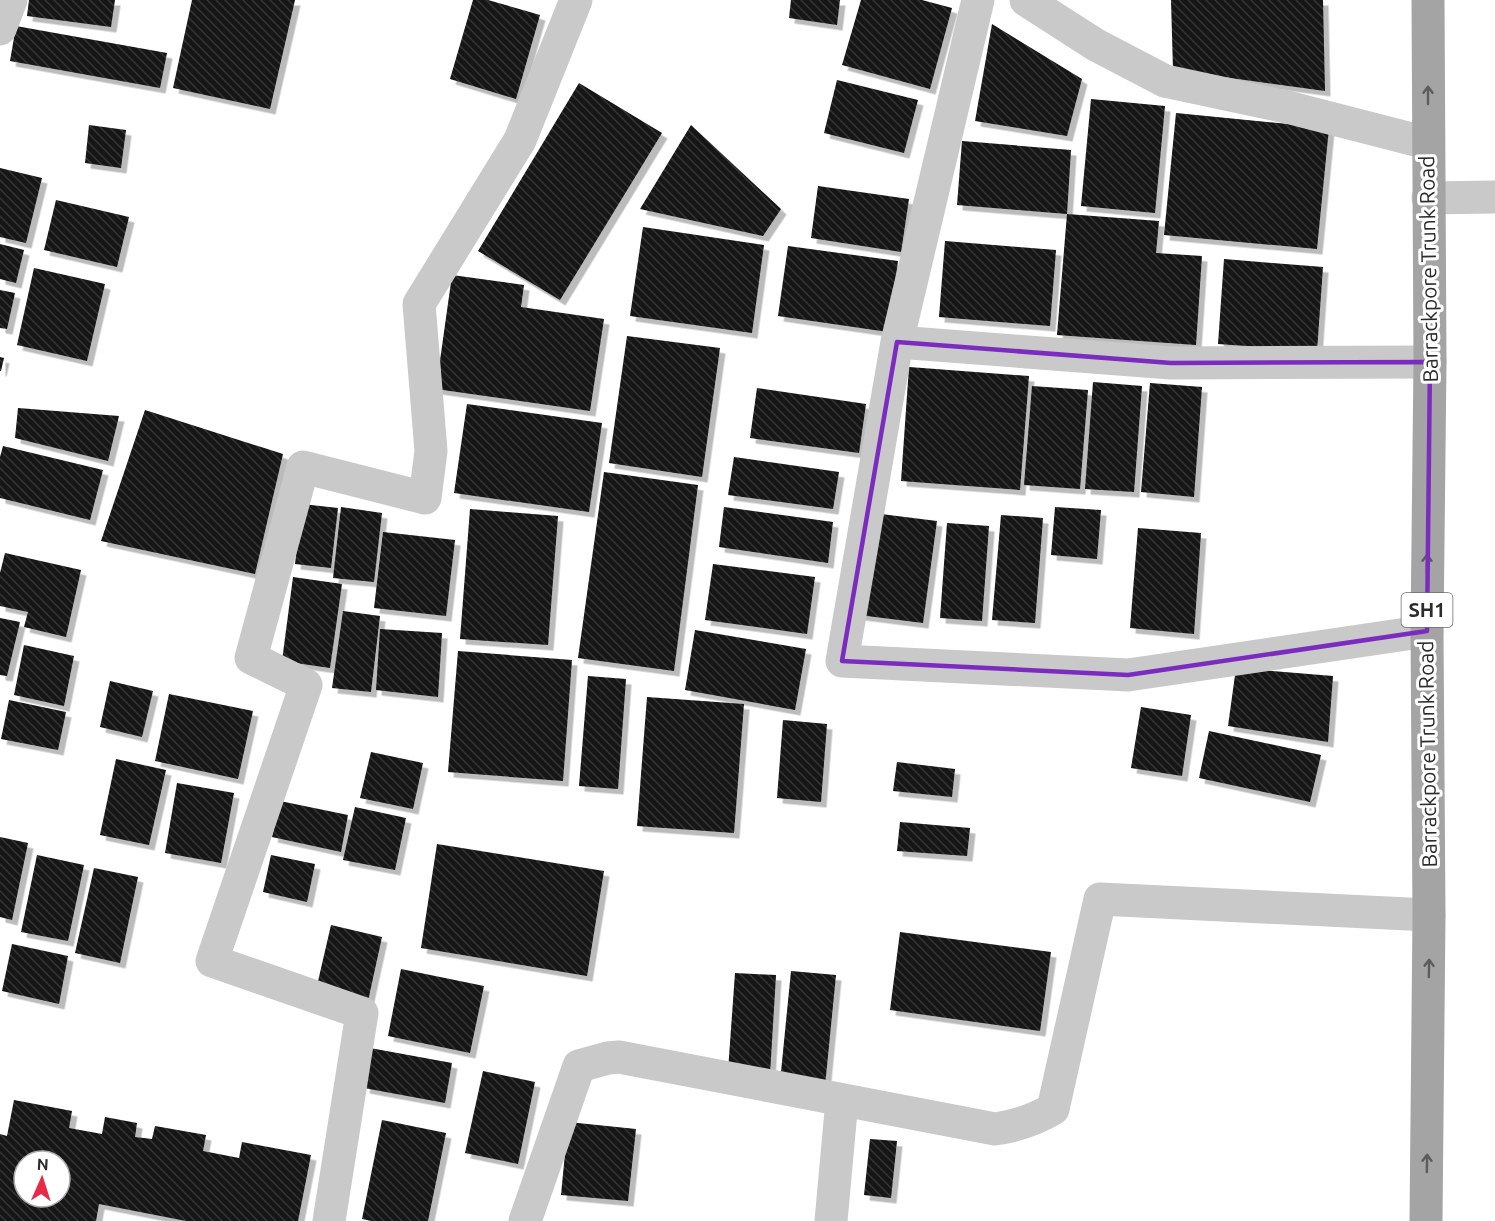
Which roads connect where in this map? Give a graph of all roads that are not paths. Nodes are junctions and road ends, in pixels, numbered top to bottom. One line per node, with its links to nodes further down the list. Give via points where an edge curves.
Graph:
1 (11, 0): 6 (street)
2 (576, 0): 15 (street, via 520,140 419,304 431,451 425,498 303,466 251,658 306,685 212,961 362,1013)
3 (978, 0): 10 (street)
4 (1026, 0): 7 (street, via 1096,45 1165,81)
5 (1428, 0): 7 (main road, Barrackpore Trunk Road / SH1, one-way to 5)
6 (0, 29)
7 (1427, 143): 9 (main road, Barrackpore Trunk Road / SH1)
8 (1495, 197): 9 (street)
9 (1428, 198): 11 (main road, Barrackpore Trunk Road / SH1)
10 (897, 342): 11 (street, via 1171,363); 12 (street, via 842,661 1128,675)
11 (1430, 363): 12 (main road, Barrackpore Trunk Road / SH1, one-way to 11)
12 (1427, 632): 13 (main road, Barrackpore Trunk Road / SH1)
13 (1429, 915): 14 (street, via 1100,899 1053,1109 1019,1125 995,1129); 18 (main road, Barrackpore Trunk Road / SH1, one-way to 13)
14 (842, 1100): 16 (street, via 619,1057 579,1066); 17 (street)
15 (330, 1221)
16 (525, 1221)
17 (831, 1221)
18 (1426, 1221)

